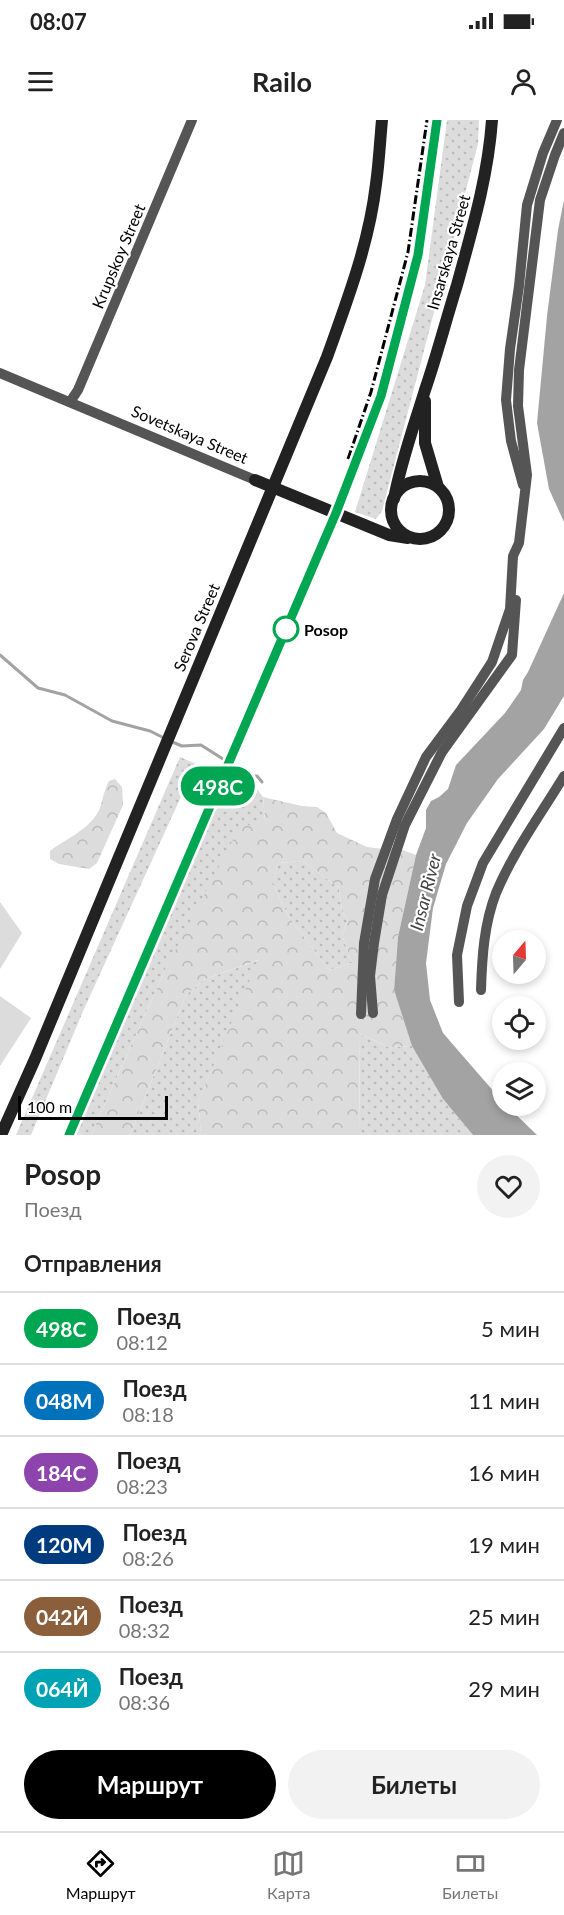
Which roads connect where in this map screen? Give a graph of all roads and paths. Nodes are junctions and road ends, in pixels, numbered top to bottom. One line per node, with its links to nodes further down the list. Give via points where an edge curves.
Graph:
1 (192, 120): 8 (street, Krupskoy Street)
2 (382, 120): 10 (street, Serova Street, via 376,186 352,286)
3 (492, 120): 7 (street, Insarskaya Street, via 484,185)
4 (557, 120): 12 (street, via 527,205 510,348 506,400 510,441)
5 (564, 133): 12 (street, via 540,200 519,369)
6 (0, 373): 8 (street, Sovetskaya Street)
7 (425, 391): 11 (street, Insarskaya Street, via 425,443); 13 (street, Insarskaya Street)
8 (70, 402): 9 (street, Sovetskaya Street)
9 (255, 480): 10 (street, Sovetskaya Street)
10 (273, 487): 14 (street, Sovetskaya Street); 23 (street, Serova Street)
11 (438, 487): 13 (street, via 413,482); 15 (street, via 449,504 448,521 429,538)
12 (525, 491): 16 (street)
13 (392, 502): 14 (street, via 384,519); 15 (street, via 393,521)
14 (367, 526): 15 (street, Sovetskaya Street, via 389,535)
15 (412, 538)
16 (512, 576): 21 (street, via 516,607 512,655 442,752 405,825 392,862 374,943 370,976); 22 (street, via 510,609 492,662 426,757 396,819 375,879 364,943)
17 (564, 728): 20 (street, via 483,863 467,906 457,954)
18 (564, 776): 19 (street, via 496,894 485,937)
19 (481, 990)
20 (459, 1002)
21 (373, 1013)
22 (361, 1014)
23 (1, 1135)

